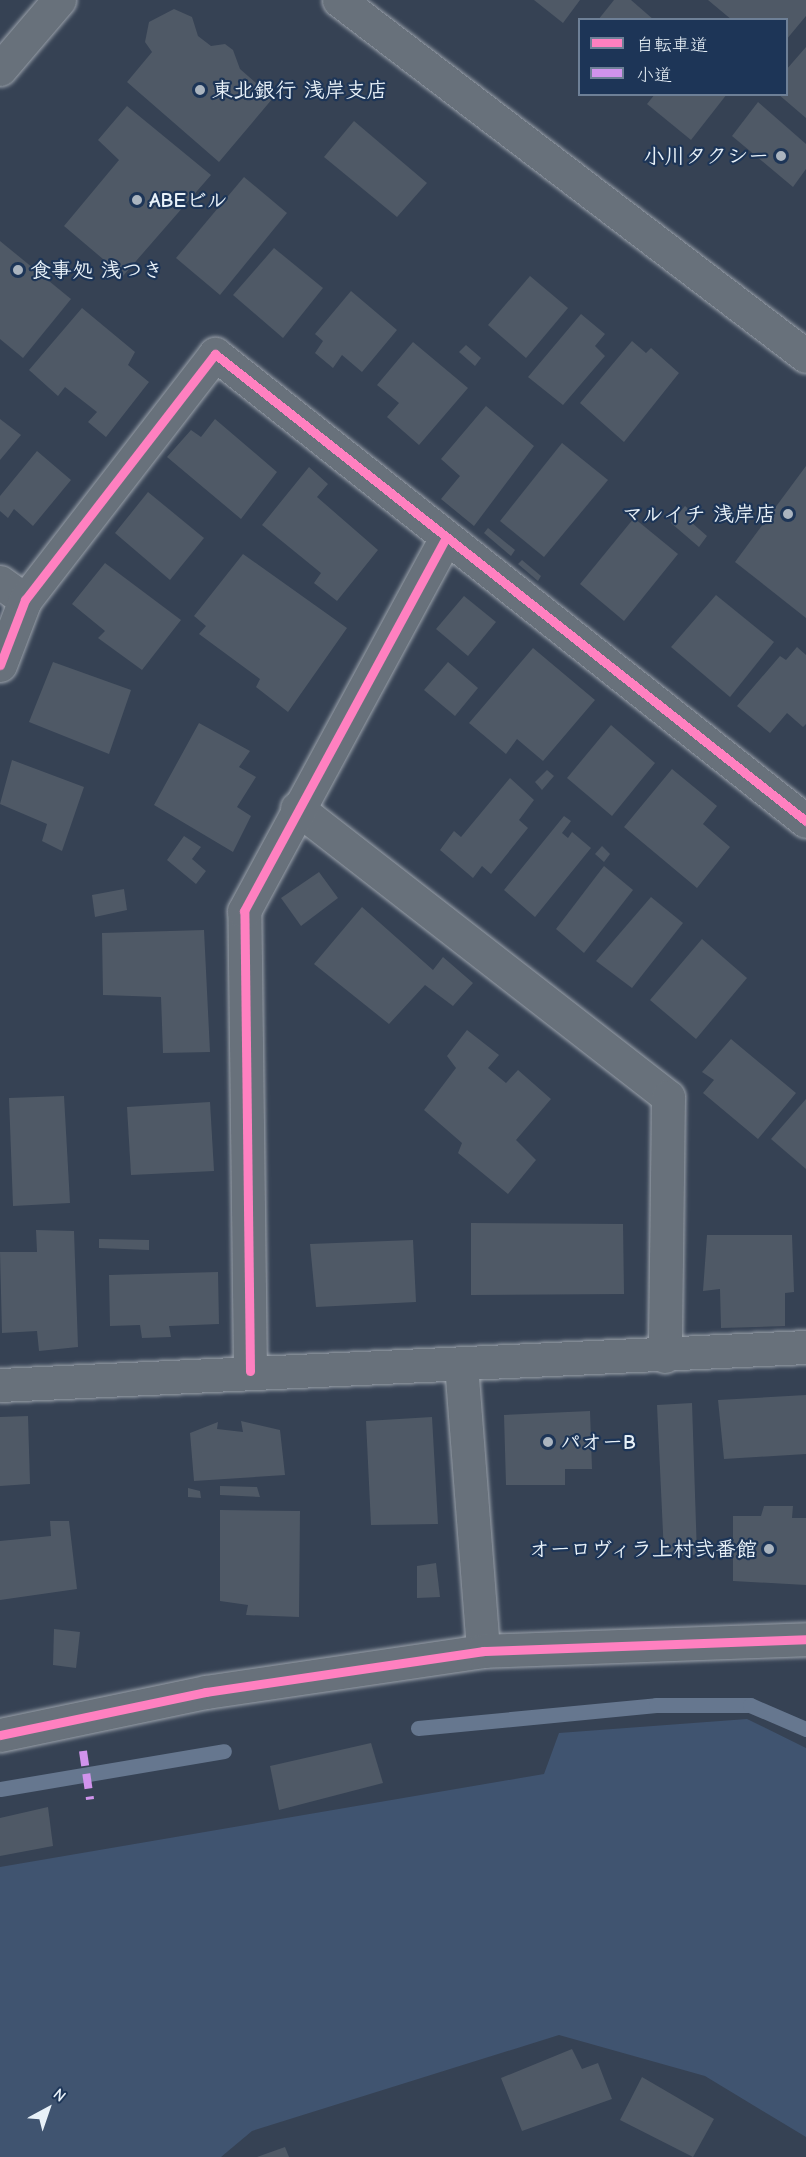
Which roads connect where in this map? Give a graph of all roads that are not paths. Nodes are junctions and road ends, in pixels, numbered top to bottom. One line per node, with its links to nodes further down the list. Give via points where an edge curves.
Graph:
1 (59, 0): 3 (street)
2 (339, 0): 4 (street)
3 (0, 69)
4 (806, 356)
5 (446, 538): 6 (street, via 215,354); 8 (street); 9 (street)
6 (12, 591): 7 (street)
7 (0, 665)
8 (297, 808): 11 (street, via 668,1097); 13 (street, via 244,910)
9 (806, 821)
10 (806, 1347): 11 (street)
11 (665, 1356): 12 (street)
12 (461, 1364): 13 (street); 16 (street)
13 (250, 1371): 14 (street)
14 (0, 1385)
15 (806, 1639): 16 (street)
16 (483, 1651): 17 (street, via 240,1686)
17 (0, 1735)

